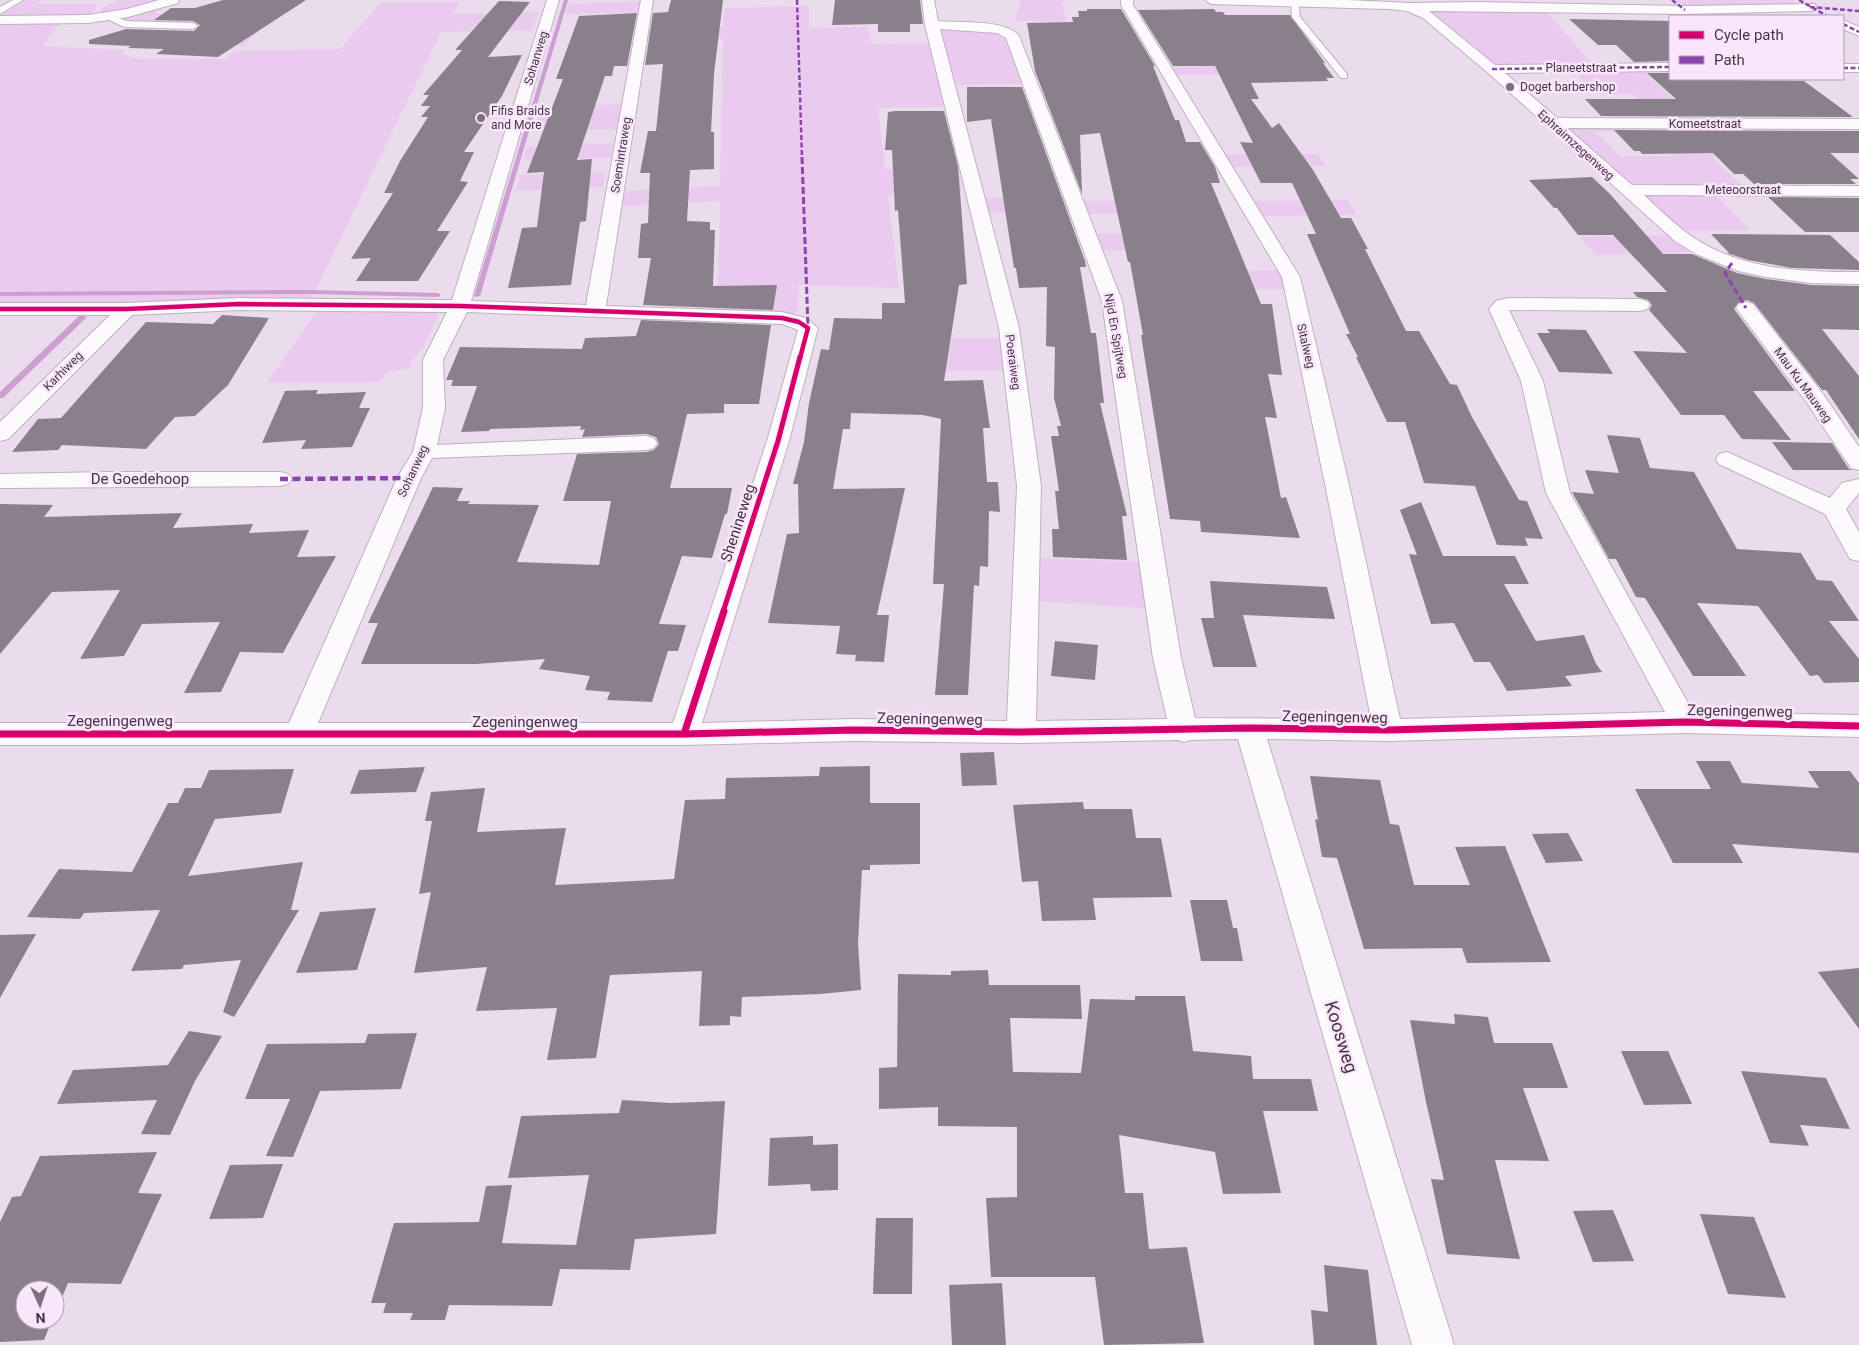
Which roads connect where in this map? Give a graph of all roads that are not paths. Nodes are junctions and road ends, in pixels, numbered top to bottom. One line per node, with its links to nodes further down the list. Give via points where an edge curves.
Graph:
1 (19, 0): 13 (lane)
2 (173, 0): 15 (street)
3 (553, 0): 32 (street, Sohanweg)
4 (647, 0): 36 (street, Soemintraweg)
5 (928, 0): 18 (street, Poeraiweg)
6 (1127, 0): 50 (street, Sitalweg, via 1127,6 1290,277)
7 (1211, 0): 9 (street, Ephraimzegenweg)
8 (1672, 0): 12 (street)
9 (1295, 2): 11 (street, Ephraimzegenweg); 25 (lane, via 1296,17)
10 (1804, 4): 12 (street); 14 (street)
11 (1409, 7): 12 (street); 24 (street, Ephraimzegenweg, via 1428,15)
12 (1685, 10)
13 (0, 11)
14 (1825, 15)
15 (108, 16): 16 (street, via 71,20); 19 (lane, via 124,24)
16 (0, 20)
17 (1844, 24): 20 (street)
18 (932, 25): 51 (street, Nijd En Spijtweg, via 1005,30 1012,36 1112,301 1167,658); 52 (street, Poeraiweg, via 1009,328 1029,486)
19 (193, 26)
20 (1859, 32)
21 (1669, 67): 24 (street, Planeetstraat)
22 (1844, 68): 23 (street)
23 (1859, 68)
24 (1492, 69): 26 (street, Ephraimzegenweg)
25 (1344, 76)
26 (1551, 123): 27 (street, Komeetstraat); 28 (street, Ephraimzegenweg)
27 (1859, 124)
28 (1627, 190): 29 (street, Meteoorstraat); 30 (street, Ephraimzegenweg, via 1703,252 1744,268 1792,276)
29 (1859, 191)
30 (1859, 278)
31 (1640, 305): 47 (street, via 1508,304 1500,309 1532,381 1558,493)
32 (460, 306): 35 (street, via 238,304); 36 (street); 39 (street, Sohanweg, via 433,360 434,408)
33 (1746, 308): 41 (street, Mau Ku Mauweg)
34 (0, 309): 35 (street)
35 (127, 309): 37 (street, Karhiweg)
36 (595, 311): 55 (street, Shenineweg, via 782,318 800,322 808,328 778,441)
37 (0, 434)
38 (646, 443): 39 (street)
39 (424, 452): 53 (street, Sohanweg, via 409,478)
40 (1727, 459): 45 (street)
41 (1859, 463)
42 (280, 479): 43 (street, De Goedehoop)
43 (0, 481)
44 (1859, 486): 45 (street, via 1850,488)
45 (1834, 509): 46 (street)
46 (1859, 553)
47 (1685, 722): 48 (street, Zegeningenweg); 50 (street, Zegeningenweg)
48 (1859, 726)
49 (1249, 728): 50 (street, Zegeningenweg); 51 (street, Zegeningenweg); 56 (street, Koosweg)
50 (1388, 730)
51 (1184, 731): 52 (street, Zegeningenweg)
52 (1021, 732): 55 (street, Zegeningenweg, via 854,730)
53 (299, 733): 54 (street, Zegeningenweg); 55 (street, Zegeningenweg)
54 (0, 734)
55 (684, 734)
56 (1433, 1345)

